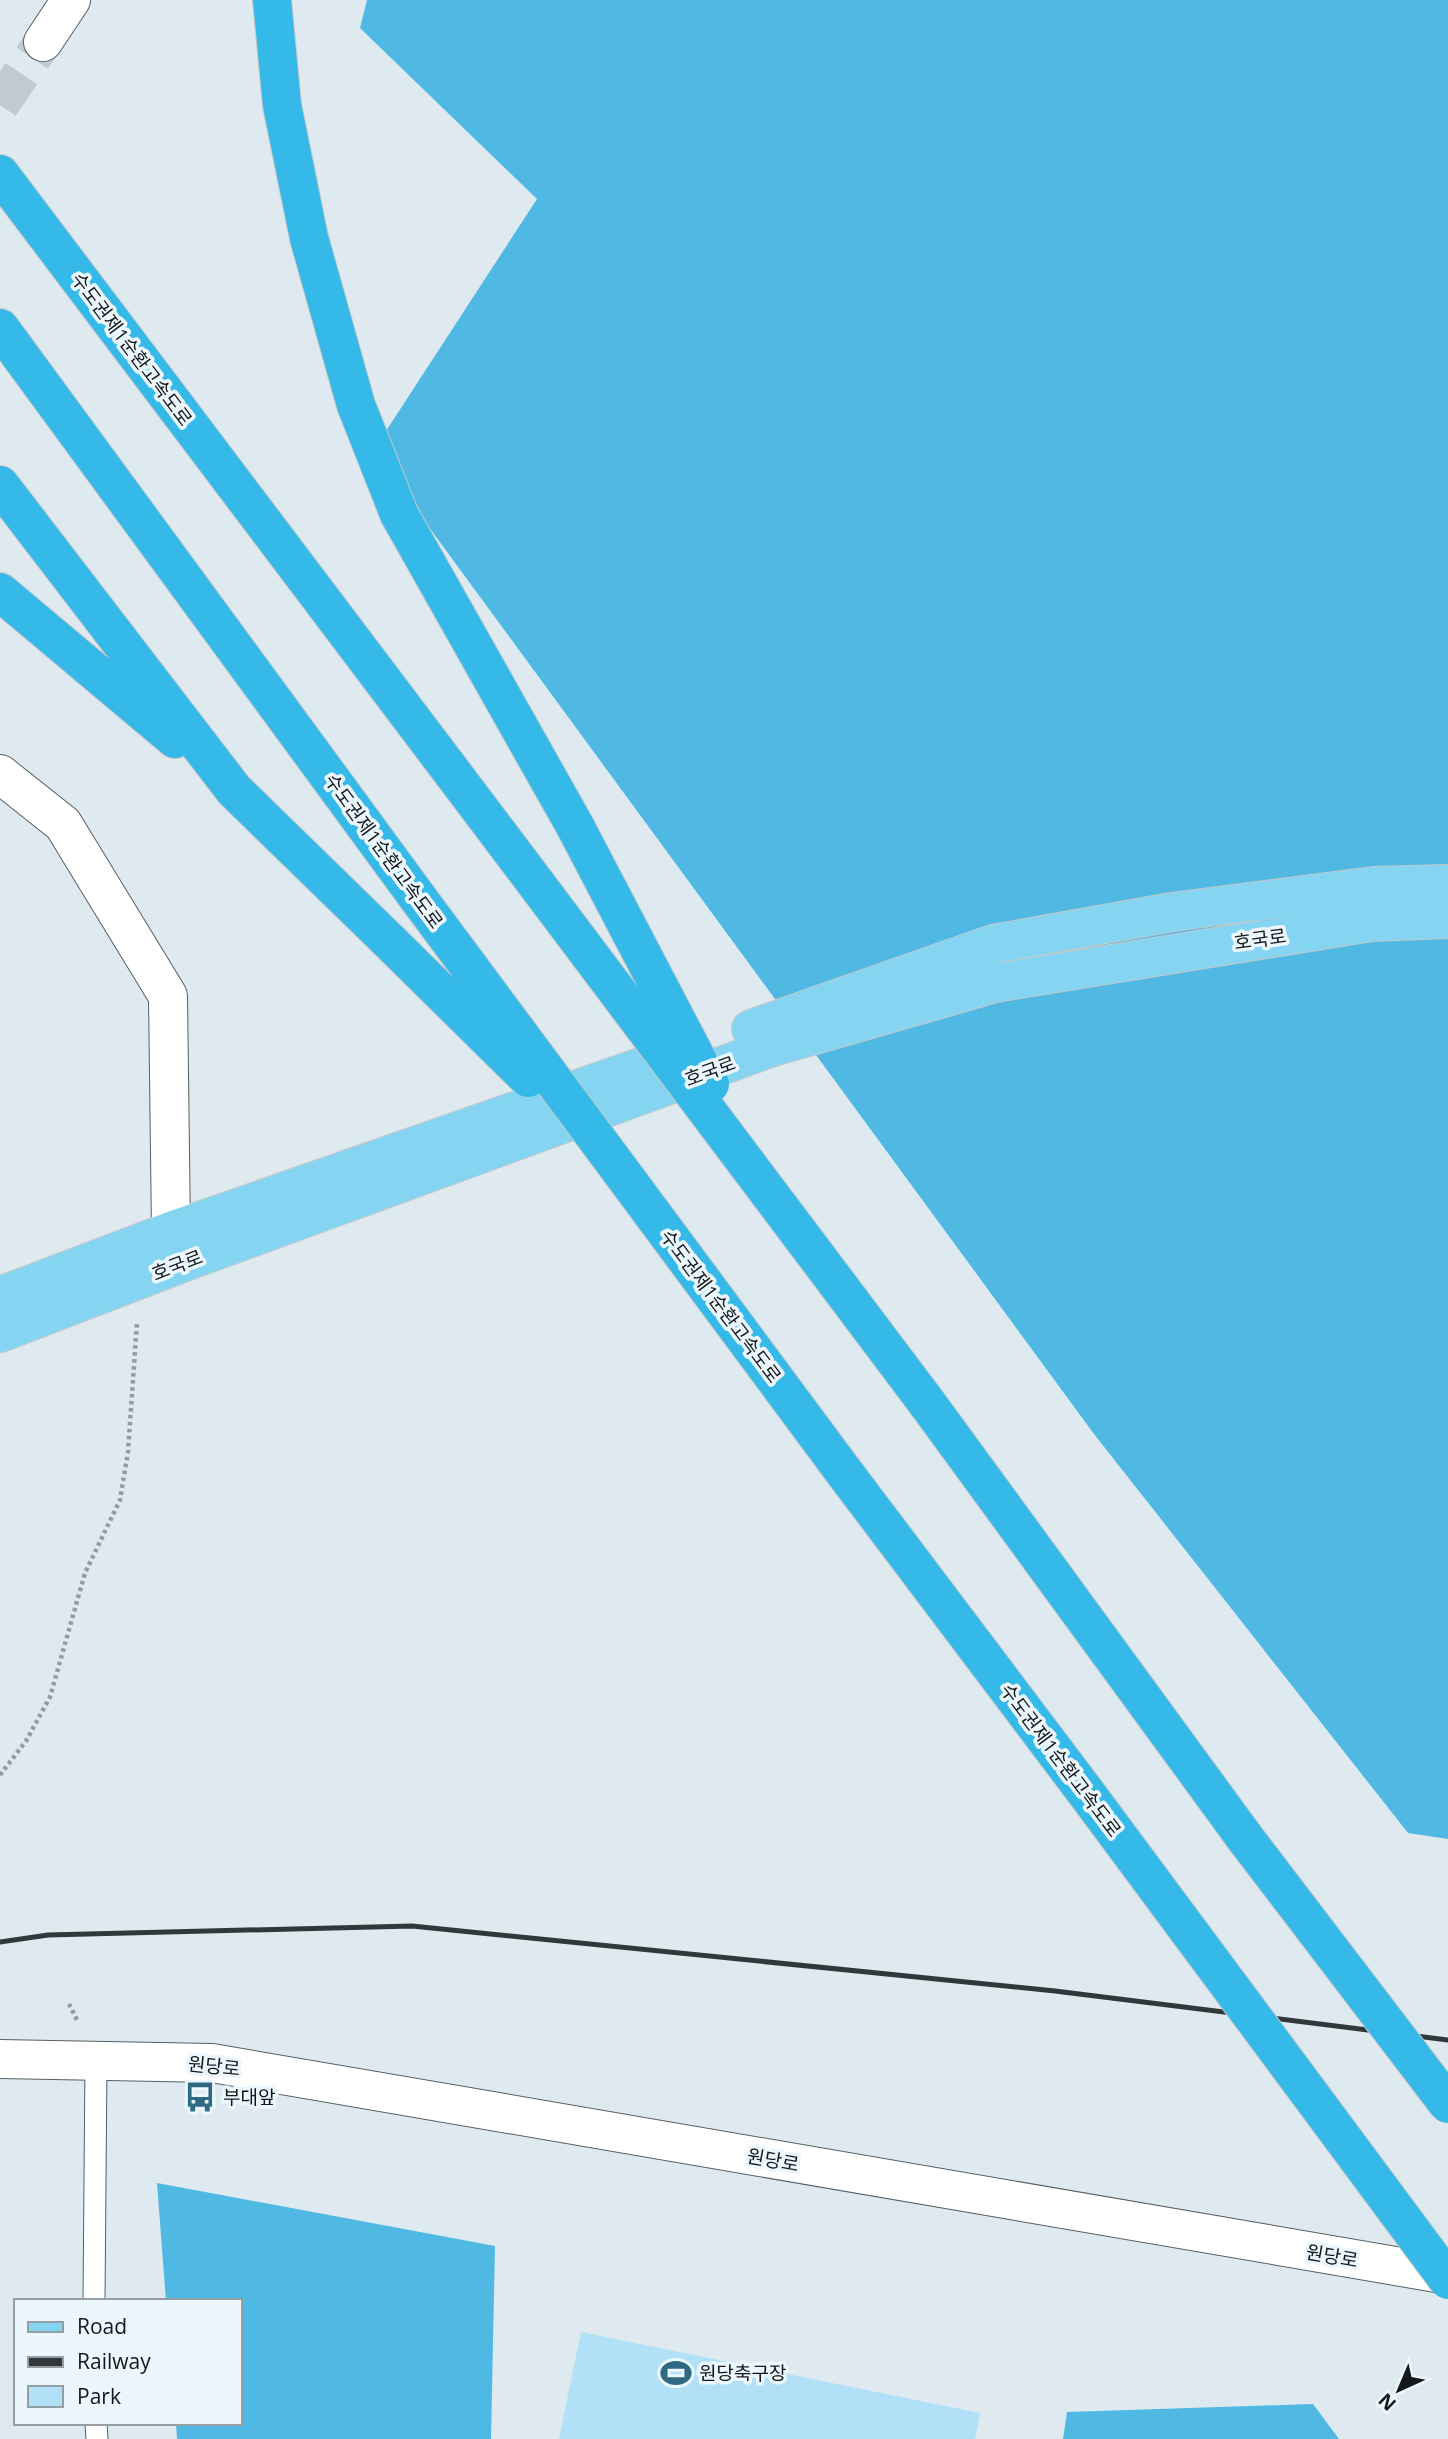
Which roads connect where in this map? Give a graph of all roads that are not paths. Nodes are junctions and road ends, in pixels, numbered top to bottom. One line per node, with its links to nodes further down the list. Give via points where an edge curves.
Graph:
1 (71, 0): 3 (main road)
2 (272, 0): 13 (highway, bridge, via 282,105 309,239 356,405 399,514 575,826)
3 (43, 43)
4 (0, 174): 13 (highway, 수도권제1순환고속도로, bridge)
5 (0, 328): 12 (highway, 수도권제1순환고속도로, bridge)
6 (0, 485): 9 (highway)
7 (0, 593): 9 (highway)
8 (0, 774): 14 (main road, via 63,824 168,996)
9 (234, 790): 12 (highway, bridge)
10 (1448, 884): 14 (main road, 호국로, via 1374,886 1172,912 993,944)
11 (1448, 919): 15 (main road, 호국로, via 1371,922 995,983 773,1047)
12 (617, 1164): 21 (highway, 수도권제1순환고속도로, bridge)
13 (762, 1185): 20 (highway, 수도권제1순환고속도로, bridge, via 1245,1838)
14 (171, 1231): 15 (main road); 16 (main road, 호국로)
15 (140, 1279): 17 (main road, 호국로)
16 (0, 1296)
17 (0, 1333)
18 (0, 2059): 19 (main road, 원당로)
19 (96, 2061): 21 (main road, 원당로, via 212,2063); 22 (lane)
20 (1448, 2104)
21 (1448, 2278)
22 (94, 2299)

